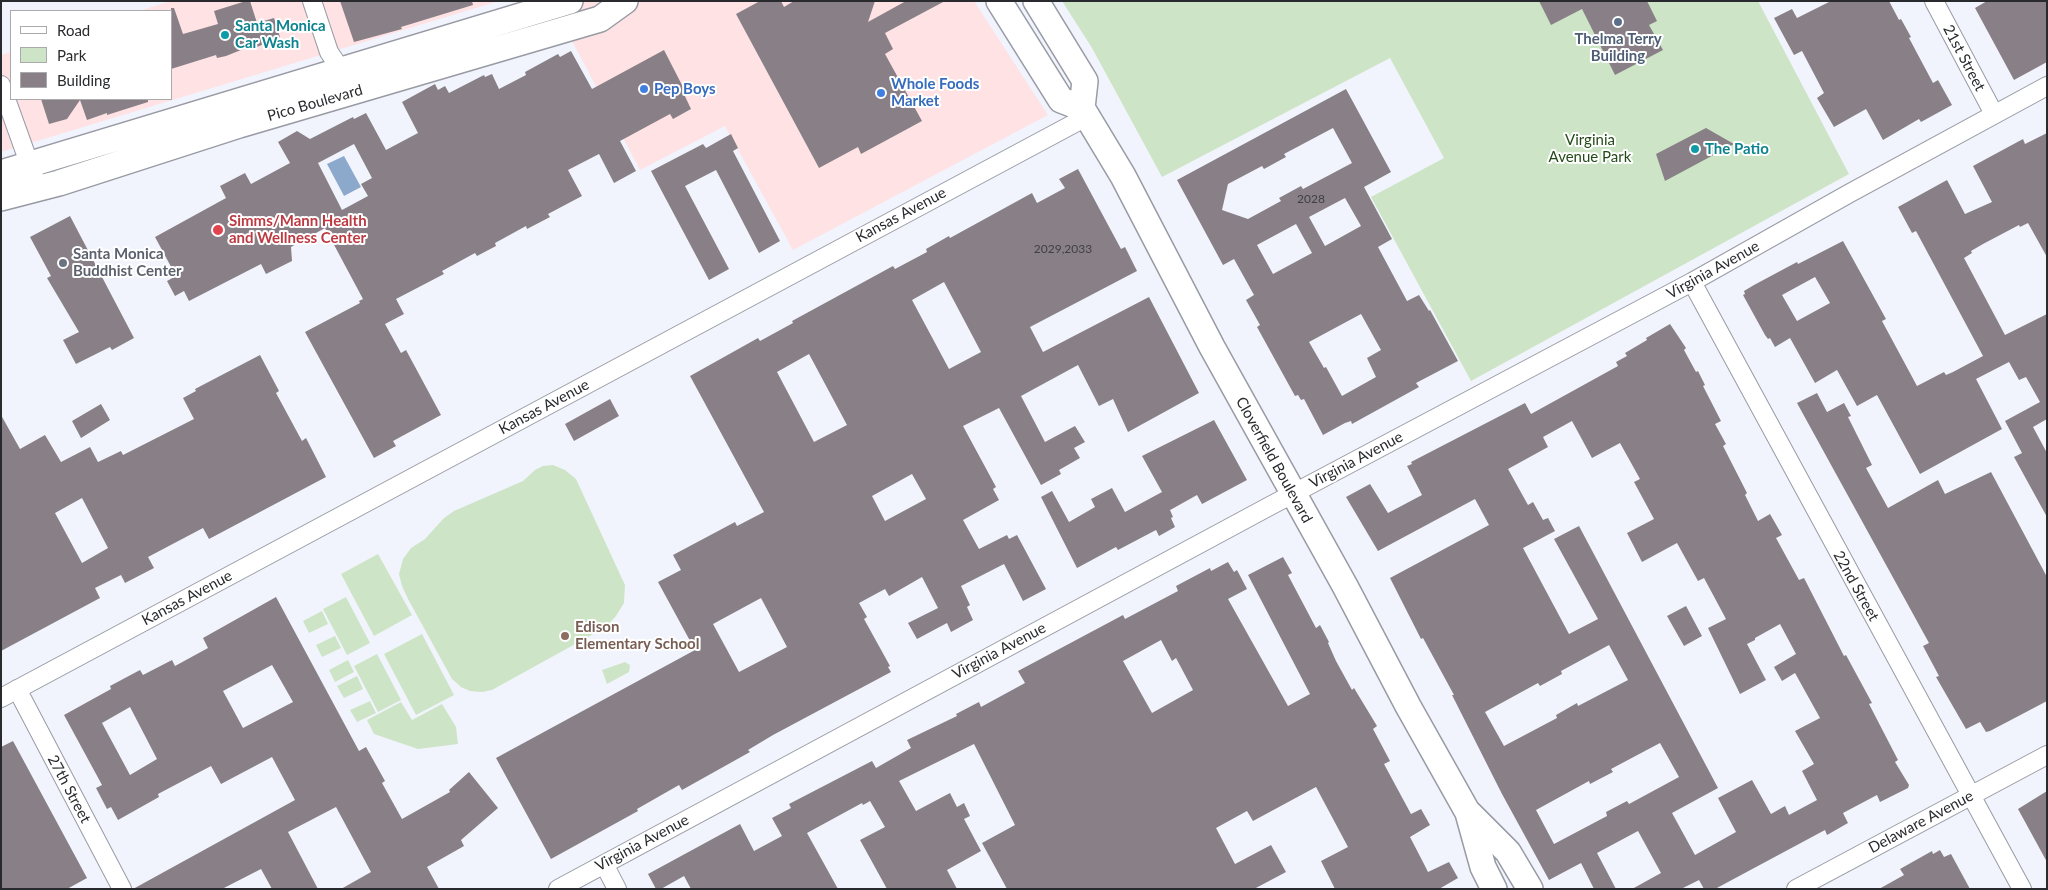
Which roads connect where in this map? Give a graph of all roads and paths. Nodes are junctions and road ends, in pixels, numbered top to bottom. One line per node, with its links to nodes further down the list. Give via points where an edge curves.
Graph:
1 (312, 1): 7 (street, via 330,52)
2 (570, 1): 7 (main road, Pico Boulevard)
3 (625, 1): 10 (main road, Pico Boulevard, via 600,19)
4 (999, 1): 11 (main road, via 1061,100)
5 (1036, 1): 11 (main road, via 1085,81)
6 (1934, 1): 12 (street, 21st Street)
7 (341, 70): 10 (main road); 13 (main road, Pico Boulevard)
8 (1, 85): 14 (street)
9 (2047, 86): 12 (street, Virginia Avenue)
10 (362, 90): 13 (main road, Pico Boulevard)
11 (1085, 112): 19 (main road, Cloverfield Boulevard, via 1123,176); 20 (street, Kansas Avenue)
12 (1994, 114): 18 (street, Virginia Avenue)
13 (208, 123): 14 (main road, Pico Boulevard); 16 (main road, Pico Boulevard)
14 (29, 164): 15 (main road, Pico Boulevard); 16 (street)
15 (1, 173)
16 (38, 188): 17 (main road, Pico Boulevard)
17 (1, 198)
18 (1692, 282): 19 (street, Virginia Avenue); 23 (street, 22nd Street)
19 (1293, 494): 24 (main road, Cloverfield Boulevard); 25 (street, Virginia Avenue)
20 (17, 689): 21 (street, Kansas Avenue); 26 (street, 27th Street)
21 (1, 698)
22 (2047, 755): 23 (street, Delaware Avenue)
23 (1970, 795): 31 (street, Delaware Avenue); 32 (street, 22nd Street)
24 (1467, 811): 29 (main road, Cloverfield Boulevard, via 1483,867); 30 (main road, Cloverfield Boulevard, via 1508,852)
25 (604, 864): 27 (street, Virginia Avenue); 28 (street)
26 (122, 889)
27 (558, 889)
28 (616, 889)
29 (1494, 889)
30 (1530, 889)
31 (1796, 889)
32 (2022, 889)

